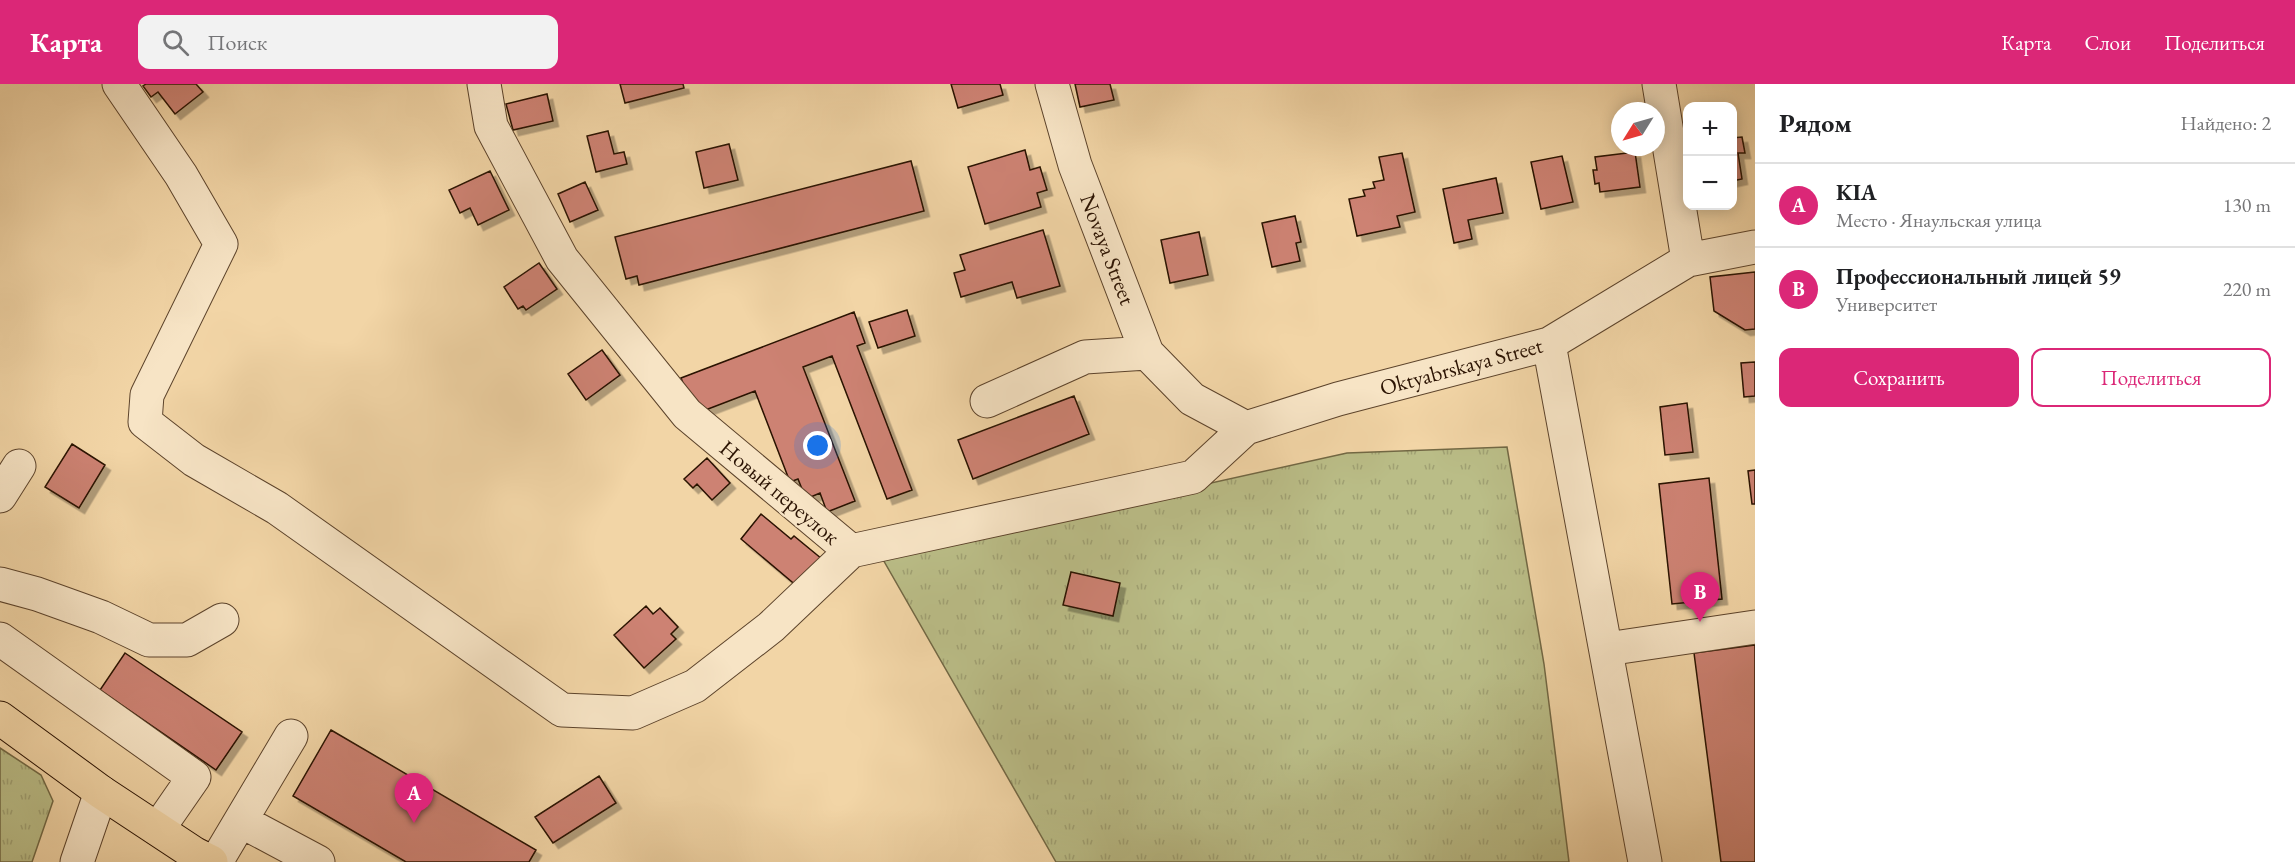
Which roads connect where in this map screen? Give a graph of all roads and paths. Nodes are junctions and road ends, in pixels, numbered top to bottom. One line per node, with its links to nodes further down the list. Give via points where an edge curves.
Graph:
1 (119, 84): 13 (street, via 181,175 221,244 147,395 145,422 194,460 277,508 561,710 633,713 695,686 771,627)
2 (484, 84): 13 (street, Новый переулок, via 491,126 562,259 687,414)
3 (1052, 84): 8 (street, Novaya Street, via 1075,165)
4 (1659, 84): 6 (street)
5 (1755, 247): 6 (street, Oktyabrskaya Street)
6 (1688, 260): 7 (street, Oktyabrskaya Street)
7 (1549, 344): 10 (street, Oktyabrskaya Street, via 1338,399); 18 (street)
8 (1148, 352): 9 (street, via 1084,357); 10 (street, Novaya Street, via 1192,399)
9 (987, 401)
10 (1246, 428): 13 (street, Новый переулок, via 1193,477)
11 (19, 466): 12 (street)
12 (0, 496)
13 (850, 551)
14 (0, 584): 15 (street, via 90,613 149,640 187,640)
15 (222, 620)
16 (1755, 627): 18 (street)
17 (0, 639): 23 (street, via 194,777)
18 (1607, 649): 28 (street)
19 (0, 718): 21 (main road)
20 (291, 736): 22 (street)
21 (101, 792): 23 (main road); 24 (street)
22 (241, 821): 26 (street); 27 (street)
23 (158, 829): 25 (main road)
24 (77, 862)
25 (211, 862)
26 (216, 862)
27 (318, 862)
28 (1645, 862)

